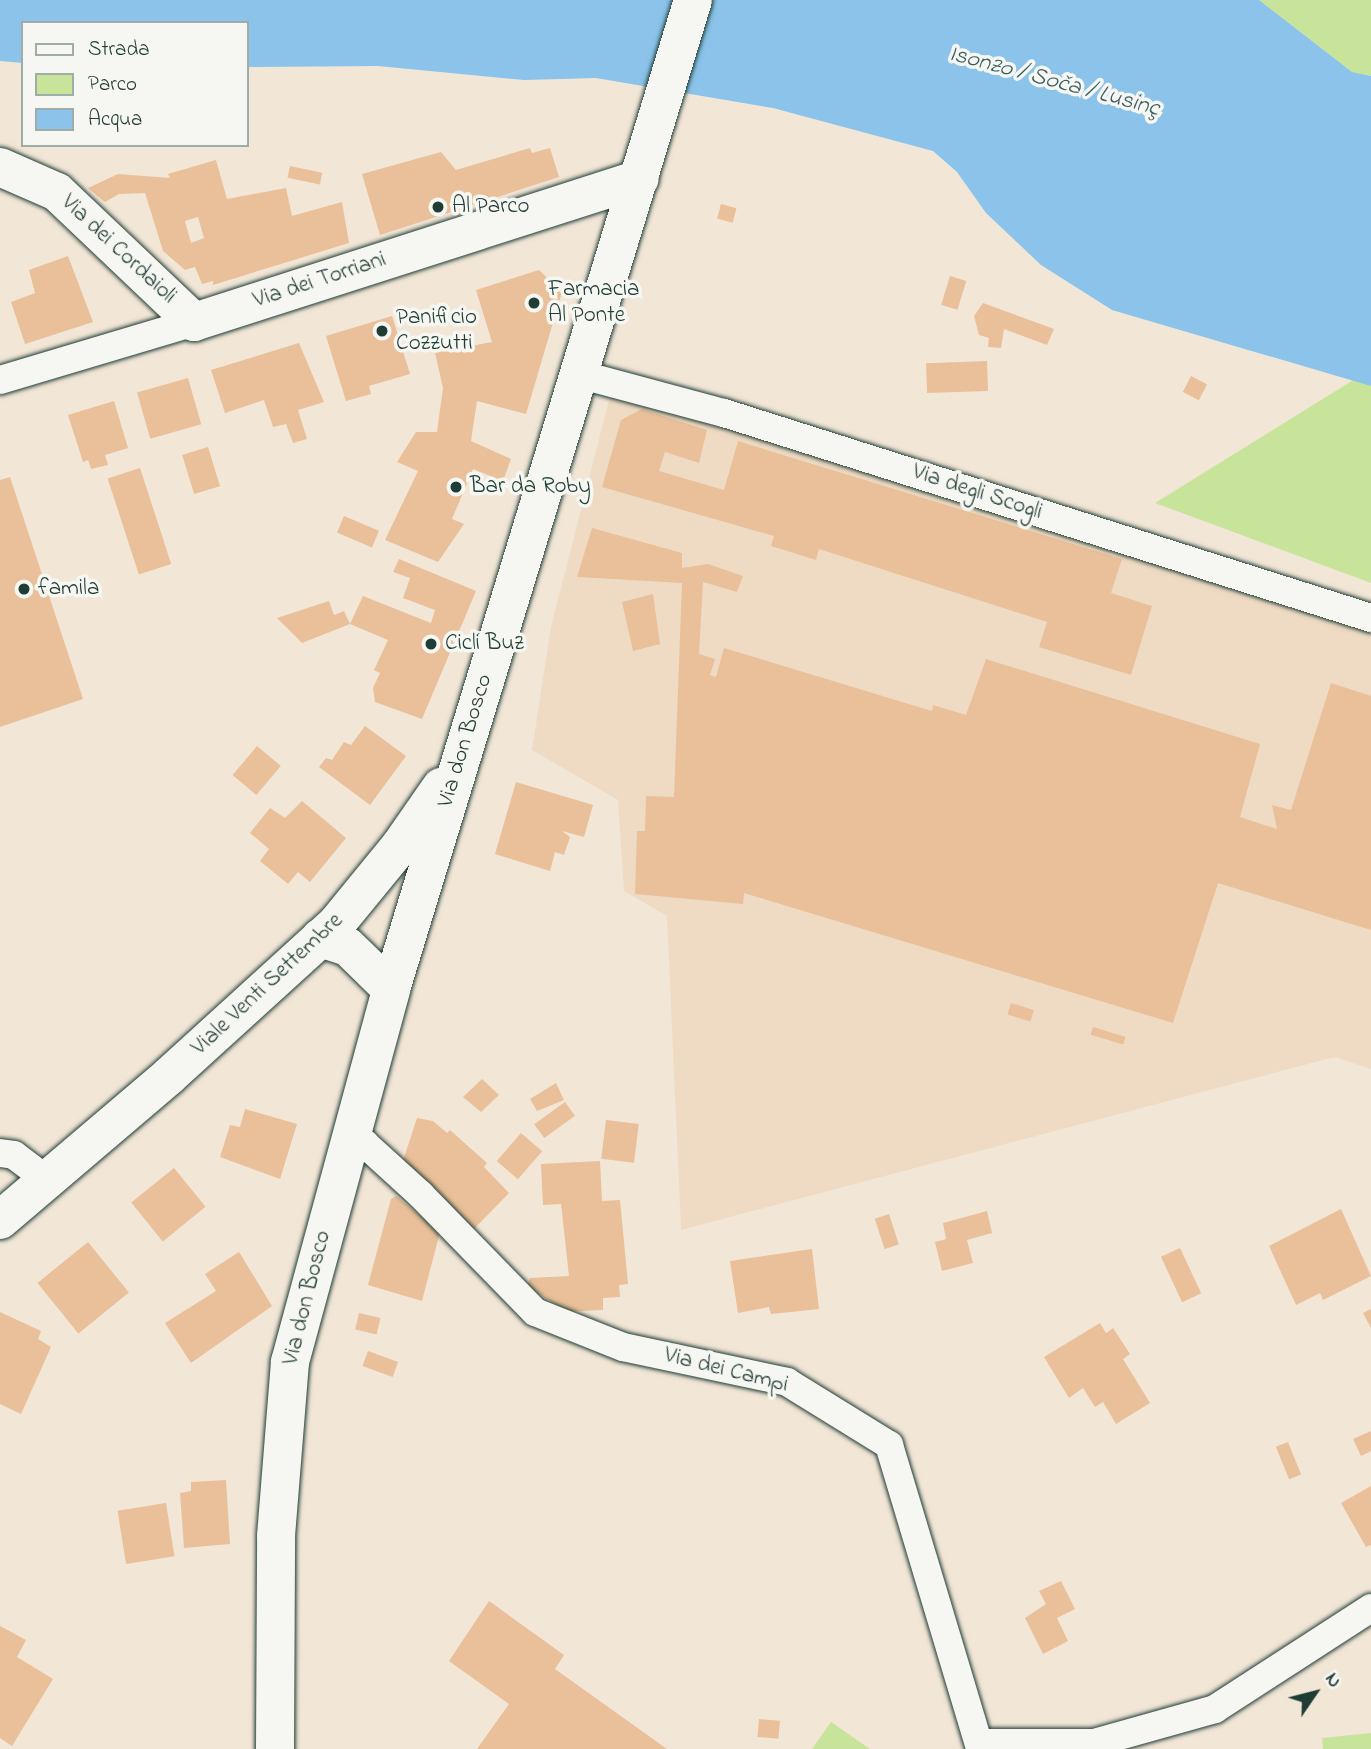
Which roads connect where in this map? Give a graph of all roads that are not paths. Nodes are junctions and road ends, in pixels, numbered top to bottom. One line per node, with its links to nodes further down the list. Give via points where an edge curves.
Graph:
1 (692, 0): 3 (street, Via don Bosco)
2 (0, 167): 4 (street, Via dei Cordaioli, via 57,192)
3 (640, 179): 4 (street, Via dei Torriani); 5 (street, Via don Bosco)
4 (194, 322): 6 (street, Via dei Torriani)
5 (582, 375): 7 (street, Via degli Scogli, via 724,413); 8 (street, Via don Bosco)
6 (0, 380)
7 (1371, 618)
8 (459, 761): 9 (street, Viale Venti Settembre)
9 (415, 854): 10 (street, Viale Venti Settembre); 11 (street, Via don Bosco)
10 (320, 938): 11 (street, via 348,947); 14 (street, Viale Venti Settembre)
11 (391, 989): 12 (street, Via don Bosco)
12 (349, 1139): 17 (street, Via dei Campi, via 365,1144 421,1195 535,1312 623,1348 787,1382 889,1445); 18 (street, Via don Bosco, via 290,1362 275,1536)
13 (0, 1153): 14 (street, via 14,1156)
14 (47, 1180): 15 (street, Viale Venti Settembre)
15 (0, 1220)
16 (1371, 1608): 17 (street, via 1215,1709 1094,1743)
17 (980, 1746)
18 (275, 1749)

